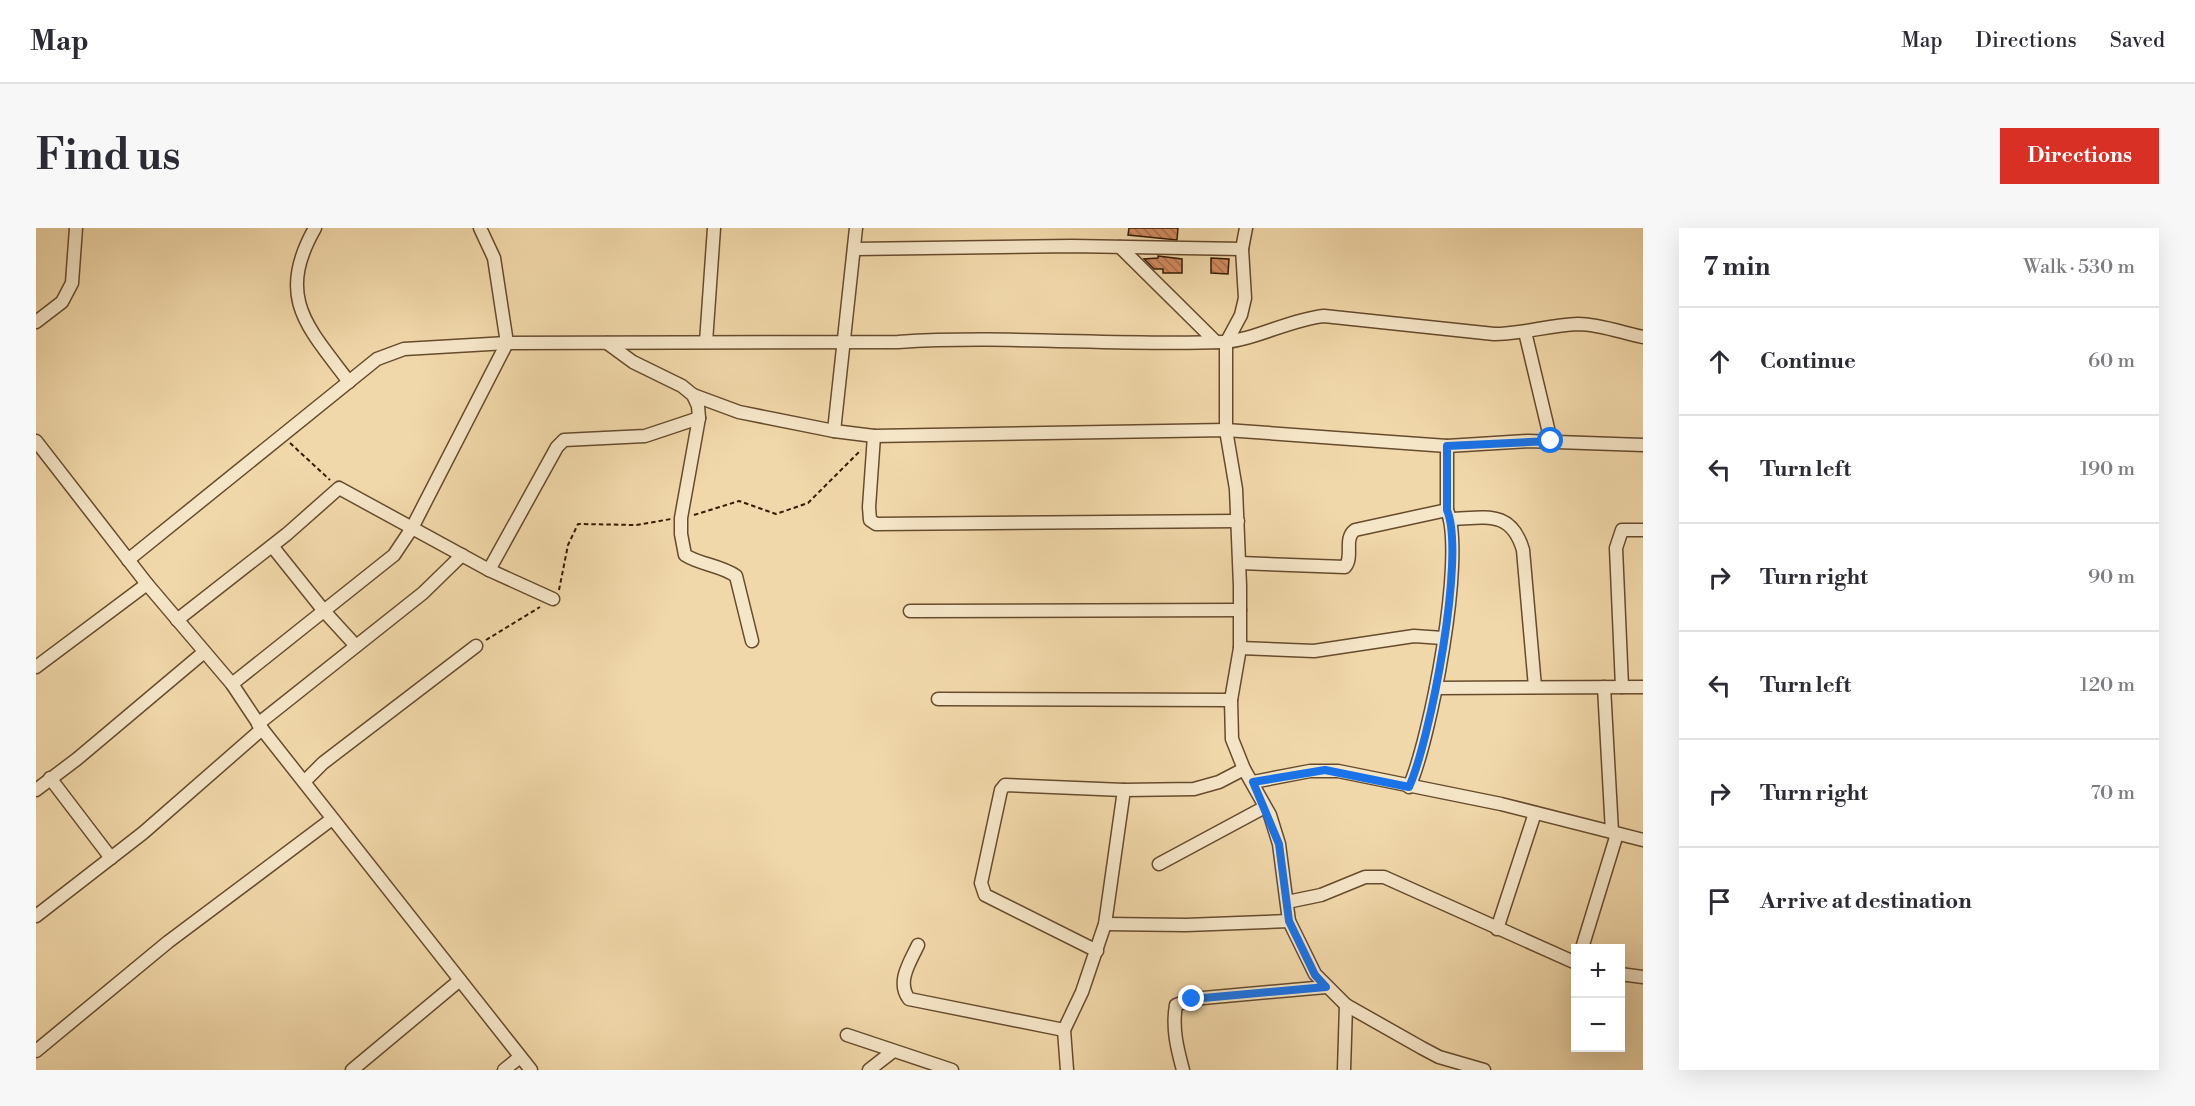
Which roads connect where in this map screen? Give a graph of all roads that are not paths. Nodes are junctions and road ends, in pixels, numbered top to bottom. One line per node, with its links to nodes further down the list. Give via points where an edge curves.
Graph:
1 (76, 228): 10 (street, via 72,283 62,302)
2 (315, 228): 18 (street, via 299,275 297,302 308,326)
3 (480, 228): 16 (street, via 494,258)
4 (714, 228): 13 (street)
5 (856, 228): 8 (street)
6 (1246, 228): 9 (street)
7 (1120, 247): 8 (street); 9 (street); 15 (street)
8 (854, 249): 14 (street)
9 (1242, 249): 15 (street, via 1245,298 1241,315)
10 (36, 322)
11 (1525, 332): 12 (street, via 1581,324); 15 (street, via 1494,334 1324,316); 25 (street)
12 (1643, 337)
13 (706, 342): 14 (street); 17 (street)
14 (845, 342): 15 (street); 22 (street)
15 (1221, 342): 21 (street)
16 (507, 343): 17 (street); 18 (street, via 404,349 377,359); 30 (street)
17 (608, 343): 19 (street, via 633,362)
18 (349, 382): 34 (street)
19 (693, 395): 20 (street); 22 (street, via 740,412)
20 (699, 418): 36 (street, via 645,436 564,440); 44 (street, via 681,518 685,555 736,576)
21 (1226, 430): 23 (street); 27 (street); 29 (street)
22 (834, 431): 23 (street)
23 (874, 436): 29 (street, via 869,507 870,520 876,524)
24 (36, 441): 34 (street)
25 (1551, 441): 26 (street); 27 (street)
26 (1643, 445)
27 (1447, 446): 28 (street)
28 (1448, 514): 35 (street, via 1355,530 1351,533 1345,567); 43 (street, via 1453,568); 51 (street, via 1497,518 1516,530 1523,550)
29 (1238, 521): 35 (street)
30 (412, 528): 32 (street, via 339,488); 33 (street); 40 (street, via 394,555)
31 (1643, 530): 53 (street, via 1622,530 1616,548)
32 (272, 546): 40 (street); 42 (street)
33 (462, 555): 36 (street); 45 (street, via 423,593)
34 (128, 560): 37 (street)
35 (1240, 563): 39 (street)
36 (489, 570): 38 (street)
37 (147, 584): 42 (street); 49 (street)
38 (553, 599)
39 (1240, 610): 41 (street); 47 (street)
40 (324, 611): 45 (street); 50 (street)
41 (910, 611)
42 (177, 620): 48 (street)
43 (1443, 638): 47 (street, via 1414,636 1314,651); 55 (street)
44 (752, 641)
45 (356, 646): 58 (street)
46 (476, 646): 61 (street, via 323,763)
47 (1240, 648): 57 (street)
48 (203, 653): 50 (street); 60 (street)
49 (36, 667)
50 (231, 684): 58 (street)
51 (1536, 687): 52 (street); 55 (street)
52 (1604, 687): 53 (street); 69 (street)
53 (1622, 687): 54 (street)
54 (1643, 687)
55 (1436, 688): 63 (street, via 1419,765)
56 (938, 699): 57 (street)
57 (1231, 700): 59 (street, via 1233,739)
58 (260, 727): 61 (street); 71 (street)
59 (1244, 769): 62 (street); 64 (street, via 1194,789)
60 (50, 778): 65 (street); 71 (street)
61 (304, 782): 68 (street)
62 (1253, 782): 63 (street, via 1325,770); 66 (street)
63 (1409, 787): 67 (street)
64 (1124, 789): 76 (street); 80 (street, via 1005,785 1000,790 981,884 985,895)
65 (36, 790)
66 (1265, 807): 72 (street); 73 (street, via 1279,844)
67 (1535, 813): 69 (street); 77 (street)
68 (332, 819): 84 (street); 89 (street, via 168,942)
69 (1614, 833): 70 (street); 78 (street)
70 (1643, 840)
71 (111, 858): 74 (street)
72 (1159, 864)
73 (1287, 902): 75 (street); 77 (street, via 1321,895 1372,875)
74 (36, 916)
75 (1289, 921): 76 (street); 85 (street, via 1315,975)
76 (1105, 924): 80 (street)
77 (1497, 929): 81 (street)
78 (1583, 944)
79 (918, 945): 87 (street, via 903,980 909,999)
80 (1097, 951): 87 (street)
81 (1571, 961)
82 (1625, 975): 83 (street)
83 (1643, 977)
84 (460, 980): 91 (street); 92 (street)
85 (1326, 987): 86 (street); 98 (street, via 1181,1002 1176,1005 1174,1016)
86 (1346, 1005): 99 (street); 100 (street, via 1439,1057)
87 (1064, 1030): 97 (street)
88 (847, 1035): 90 (street)
89 (36, 1051)
90 (892, 1052): 95 (street); 96 (street)
91 (520, 1057): 93 (street); 94 (street)
92 (352, 1070)
93 (504, 1070)
94 (531, 1070)
95 (869, 1070)
96 (952, 1070)
97 (1067, 1070)
98 (1183, 1070)
99 (1344, 1070)
100 (1484, 1070)

